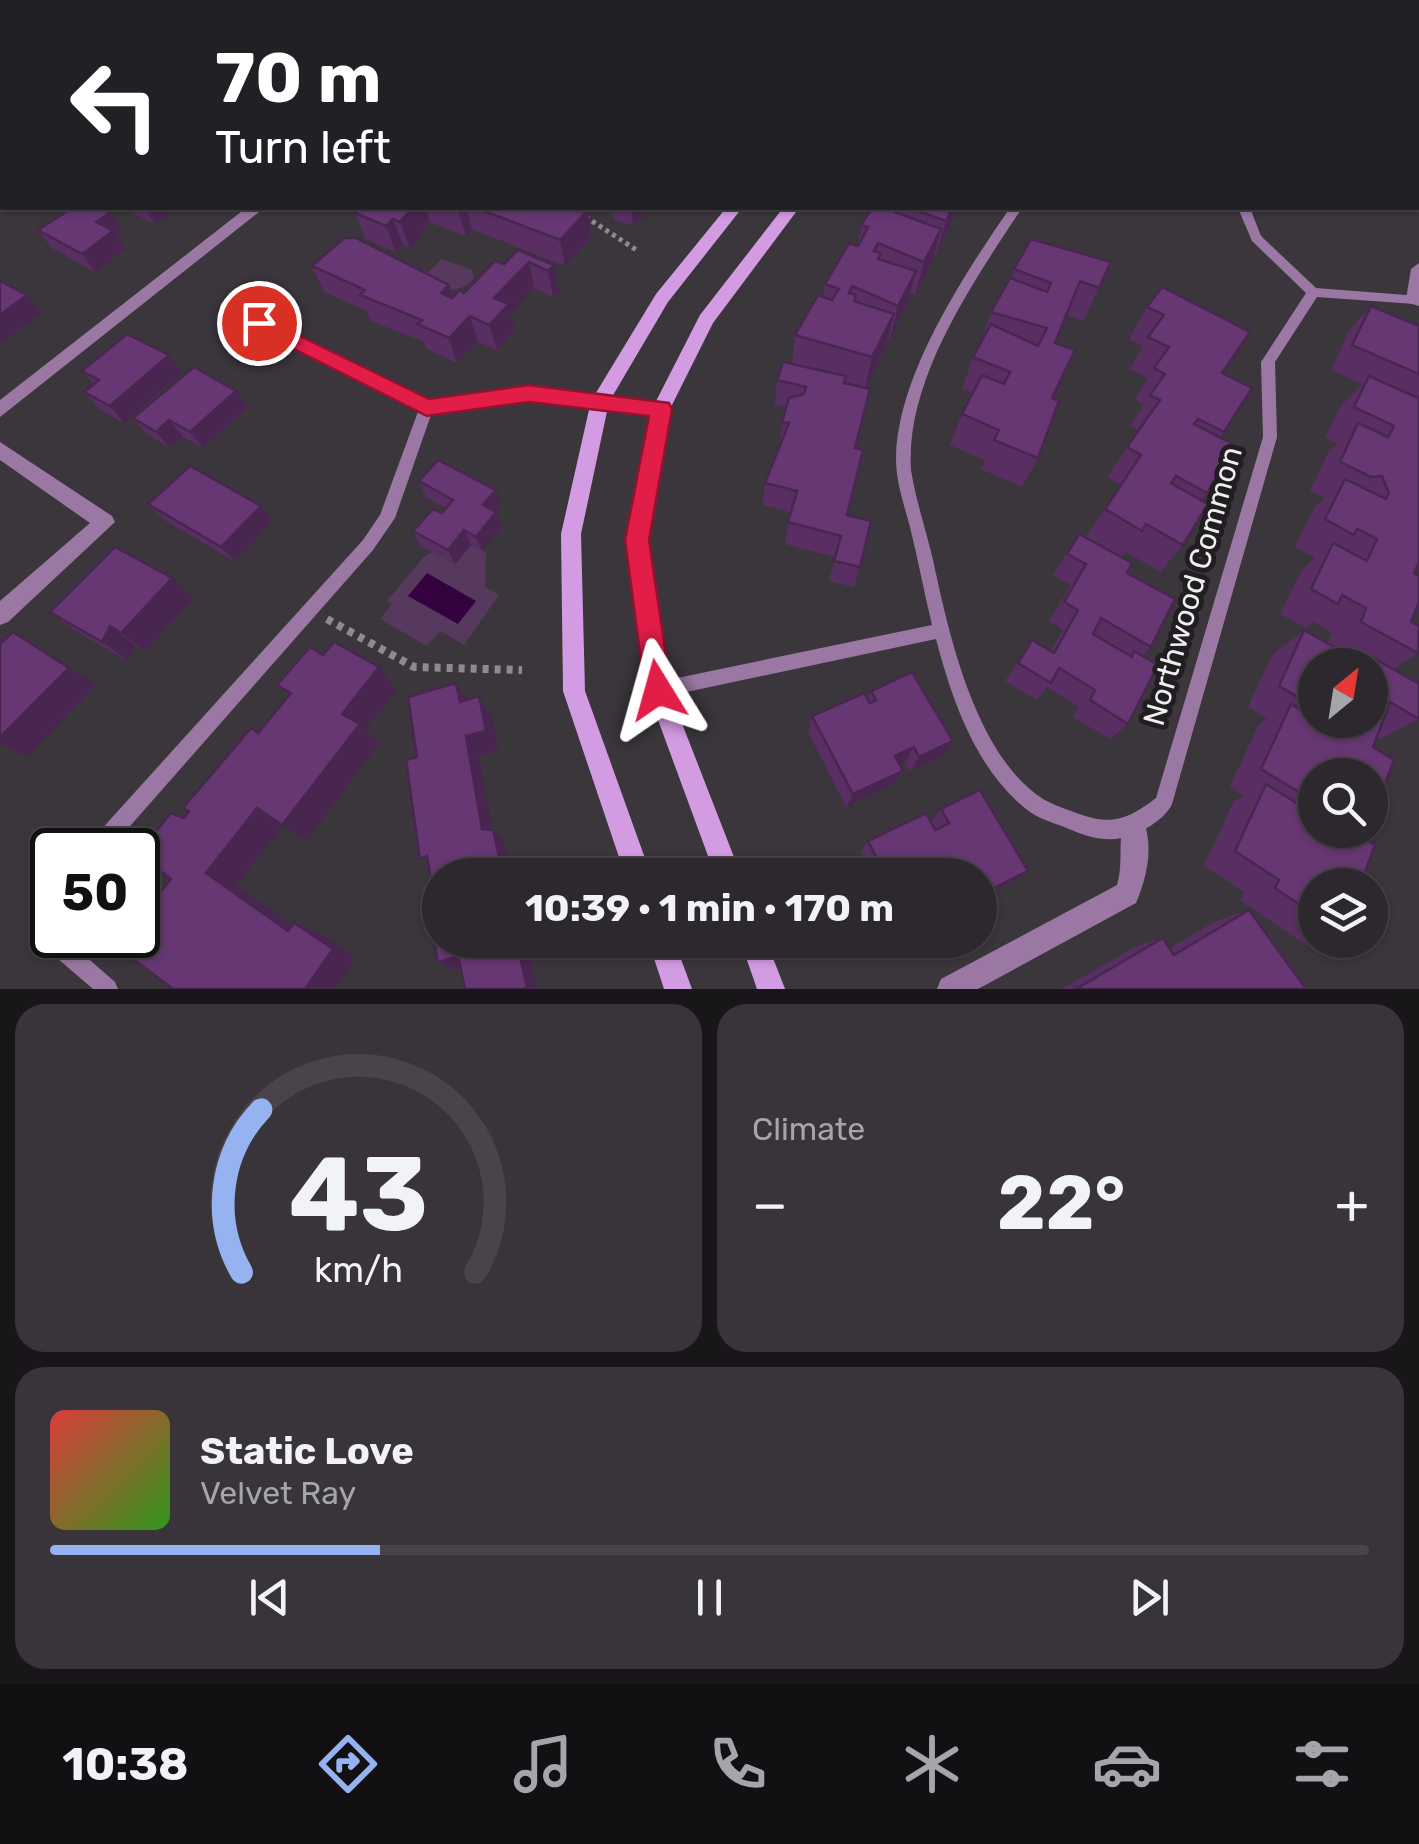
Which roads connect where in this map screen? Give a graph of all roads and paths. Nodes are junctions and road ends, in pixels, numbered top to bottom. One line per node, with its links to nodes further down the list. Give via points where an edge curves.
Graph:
1 (253, 210): 15 (street)
2 (578, 210): 7 (path)
3 (732, 210): 12 (main road, via 662,298)
4 (788, 210): 14 (main road, via 706,320)
5 (1015, 210): 19 (lane, via 942,328 904,442 902,470)
6 (1245, 210): 9 (lane, via 1256,238)
7 (638, 251)
8 (1419, 269): 10 (street)
9 (1313, 292): 10 (lane); 23 (lane, Northwood Common, via 1268,362 1270,438 1163,804)
10 (1417, 300)
11 (226, 306): 13 (lane)
12 (600, 401): 13 (lane, via 529,394); 14 (lane); 24 (main road, via 572,534 574,692)
13 (427, 407): 17 (lane, via 387,518)
14 (661, 409): 21 (main road, via 637,540)
15 (0, 410)
16 (0, 450): 18 (street, via 105,522)
17 (311, 609): 20 (path, via 426,670 495,664); 22 (lane)
18 (0, 615)
19 (940, 631): 21 (lane); 23 (lane, via 968,713 1034,804 1092,830)
20 (522, 670)
21 (658, 690): 25 (main road)
22 (116, 828)
23 (1134, 828): 32 (street, via 1136,866 1127,894)
24 (632, 858)
25 (722, 858)
26 (72, 958): 29 (lane)
27 (667, 958): 30 (main road)
28 (760, 958): 31 (main road)
29 (108, 989)
30 (678, 989)
31 (771, 989)
32 (951, 989)

